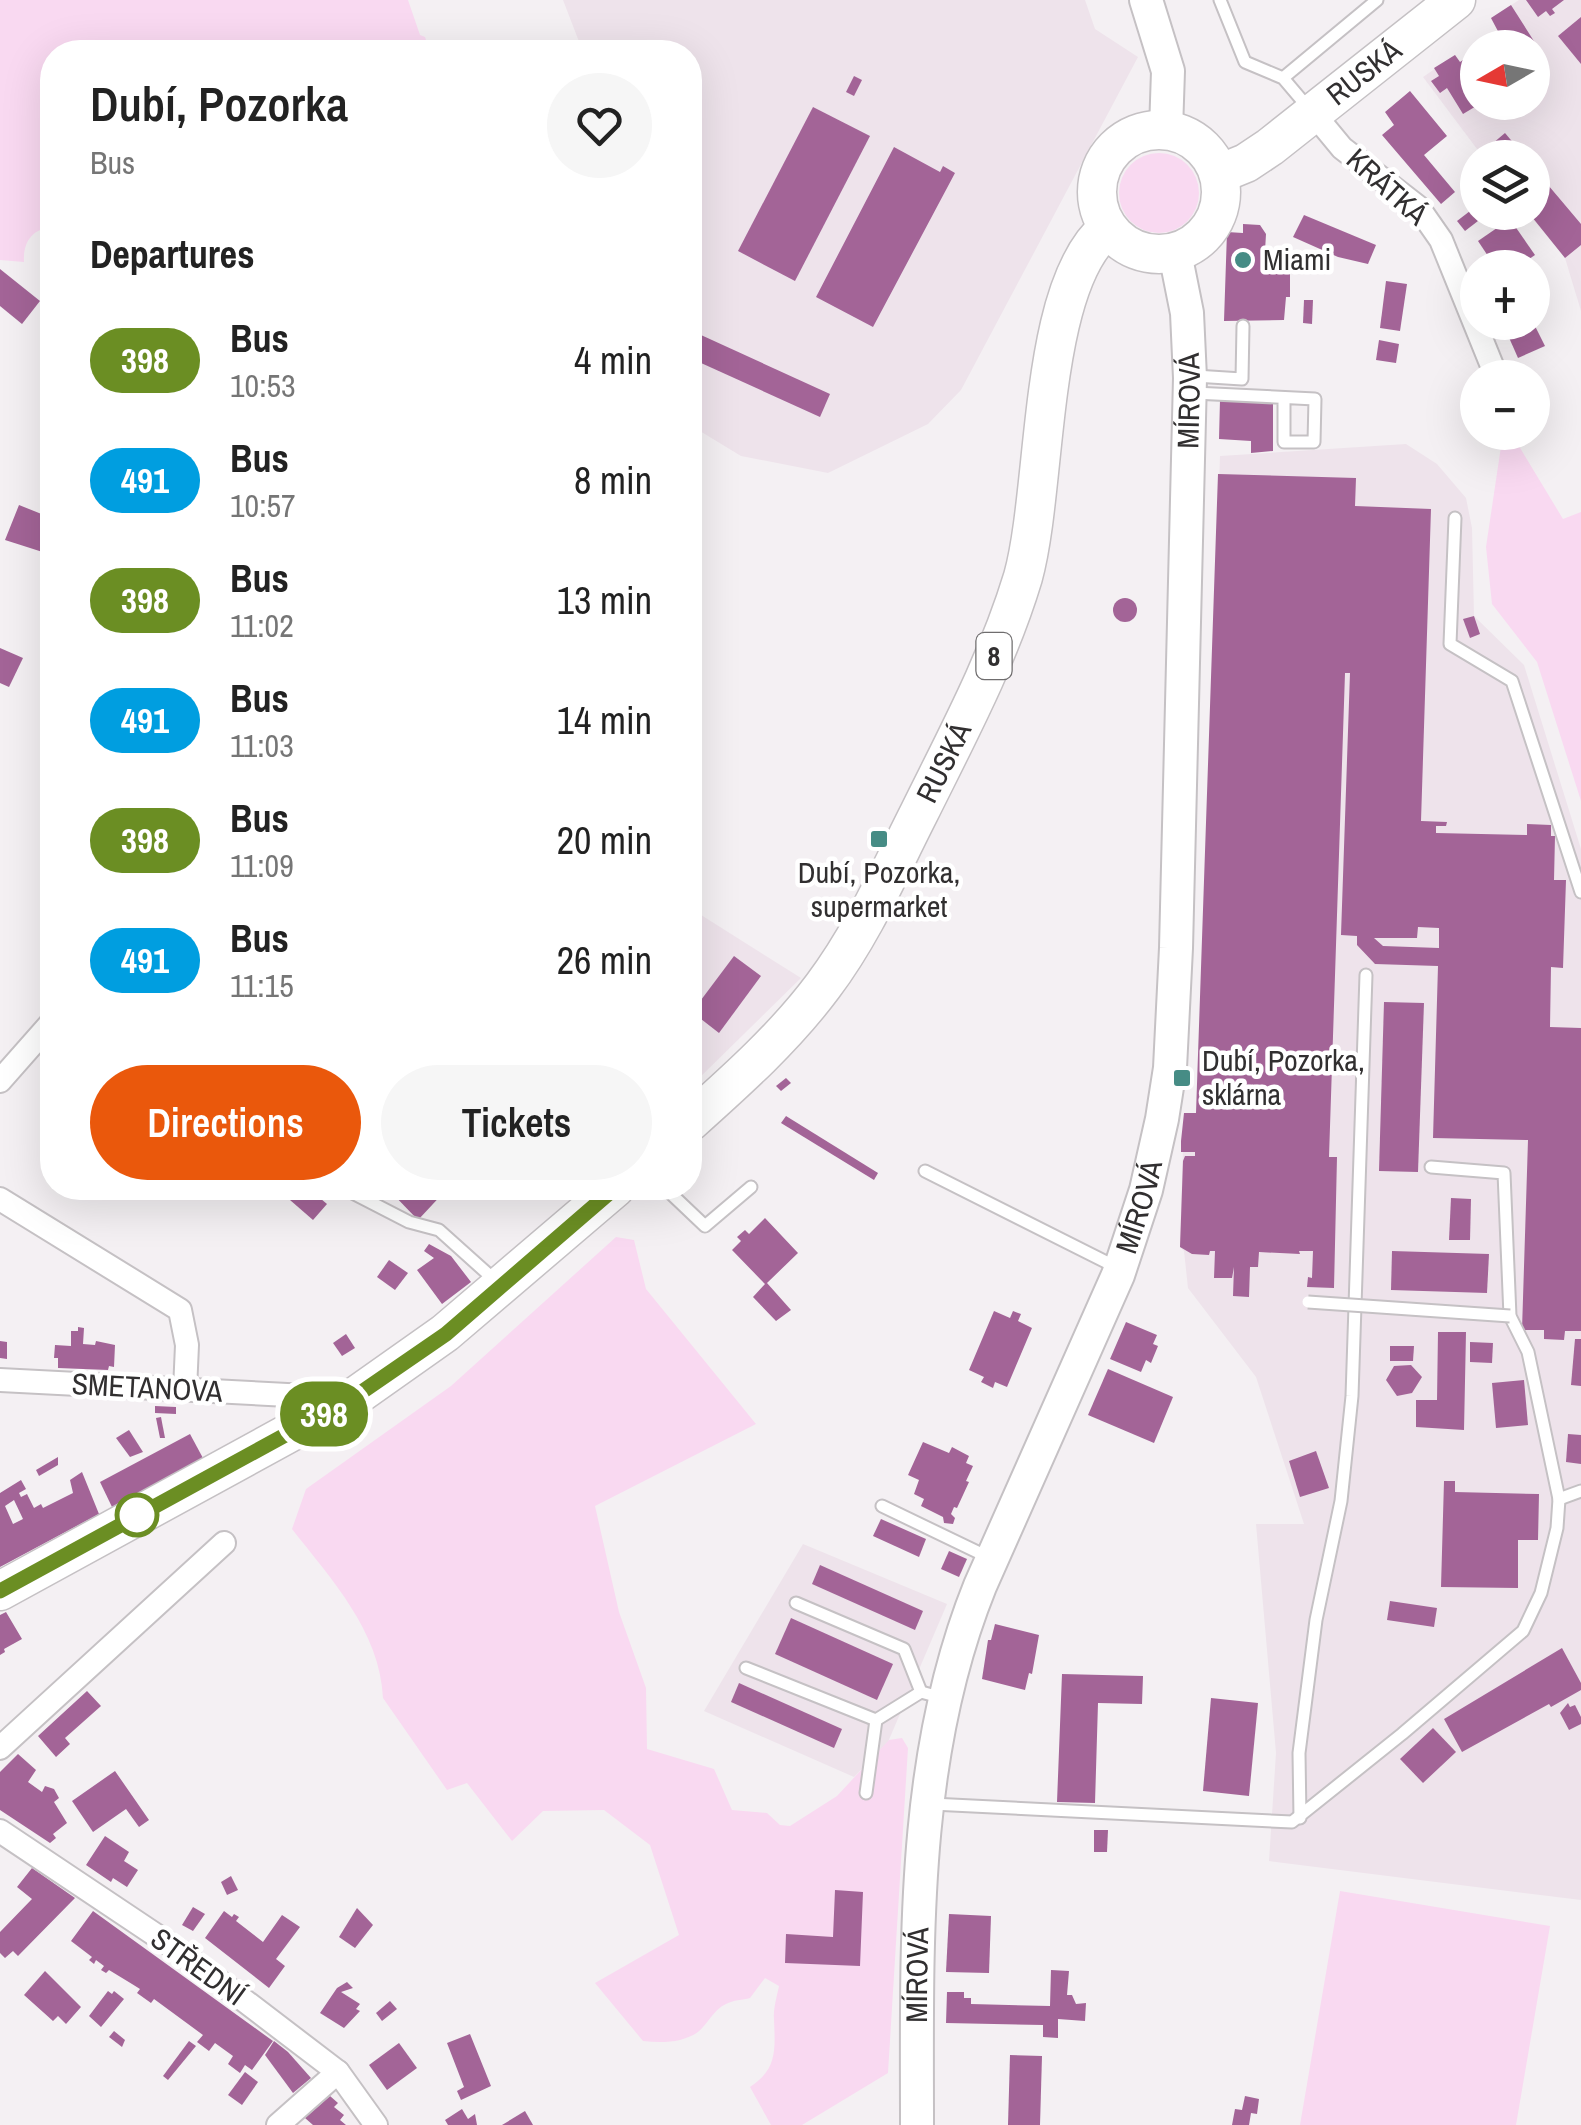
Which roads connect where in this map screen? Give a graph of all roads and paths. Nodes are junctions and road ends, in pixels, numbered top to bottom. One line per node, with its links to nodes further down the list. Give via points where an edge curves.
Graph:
1 (1146, 0): 7 (street, via 1166,62)
2 (1220, 0): 5 (lane, via 1245,62)
3 (1377, 0): 5 (lane)
4 (1456, 0): 6 (main road, RUSKÁ)
5 (1283, 78): 6 (lane)
6 (1313, 114): 8 (main road, RUSKÁ, via 1246,163); 12 (street, KRÁTKÁ, via 1342,148 1418,207 1441,240)
7 (1166, 130): 8 (main road, via 1199,144); 9 (main road, via 1127,139 1101,170 1099,210)
8 (1219, 174): 10 (main road, via 1222,193 1211,228)
9 (1108, 228): 10 (main road, via 1135,250); 20 (main road, RUSKÁ / 8, via 1085,254 1066,303 1030,545 983,682 840,962 772,1045)
10 (1176, 253): 13 (street, MÍROVÁ)
11 (1244, 326): 13 (lane, via 1242,378)
12 (1490, 360)
13 (1190, 384): 14 (lane); 28 (street, MÍROVÁ, via 1170,1068 1146,1190)
14 (1284, 398): 14 (lane, via 1315,400 1314,442 1284,442)
15 (1455, 518): 16 (lane, via 1450,644 1512,681)
16 (1581, 892)
17 (1366, 974): 48 (lane, via 1352,1396 1342,1501 1311,1658)
18 (40, 1036): 19 (street)
19 (0, 1081)
20 (702, 1111)
21 (1432, 1167): 31 (lane, via 1504,1173)
22 (925, 1172): 28 (lane)
23 (752, 1188): 27 (lane, via 705,1226)
24 (0, 1198): 33 (street, via 180,1310)
25 (366, 1200): 29 (lane, via 439,1230)
26 (601, 1200): 29 (main road)
27 (678, 1200)
28 (1120, 1269): 39 (street, MÍROVÁ)
29 (502, 1285): 34 (main road, via 446,1334)
30 (1308, 1302): 31 (lane, bridge)
31 (1510, 1316): 36 (lane, via 1528,1352)
32 (0, 1380): 33 (street, SMETANOVA)
33 (185, 1390): 34 (street, SMETANOVA)
34 (353, 1398): 40 (main road)
35 (1581, 1491): 36 (lane)
36 (1559, 1499): 48 (lane, via 1541,1593 1523,1631)
37 (882, 1506): 39 (lane)
38 (224, 1543): 45 (street)
39 (992, 1559): 43 (street, MÍROVÁ)
40 (0, 1591)
41 (796, 1603): 43 (lane, via 904,1649)
42 (746, 1668): 44 (lane)
43 (932, 1695): 44 (lane); 47 (street, MÍROVÁ)
44 (876, 1720): 46 (lane)
45 (0, 1748)
46 (866, 1792)
47 (928, 1804): 48 (lane, via 1271,1823); 53 (street, MÍROVÁ, via 917,1930)
48 (1300, 1818)
49 (0, 1831): 50 (street, STŘEDNÍ, via 178,1950)
50 (338, 2072): 51 (street); 52 (street, STŘEDNÍ)
51 (278, 2125)
52 (376, 2125)
53 (917, 2125)

